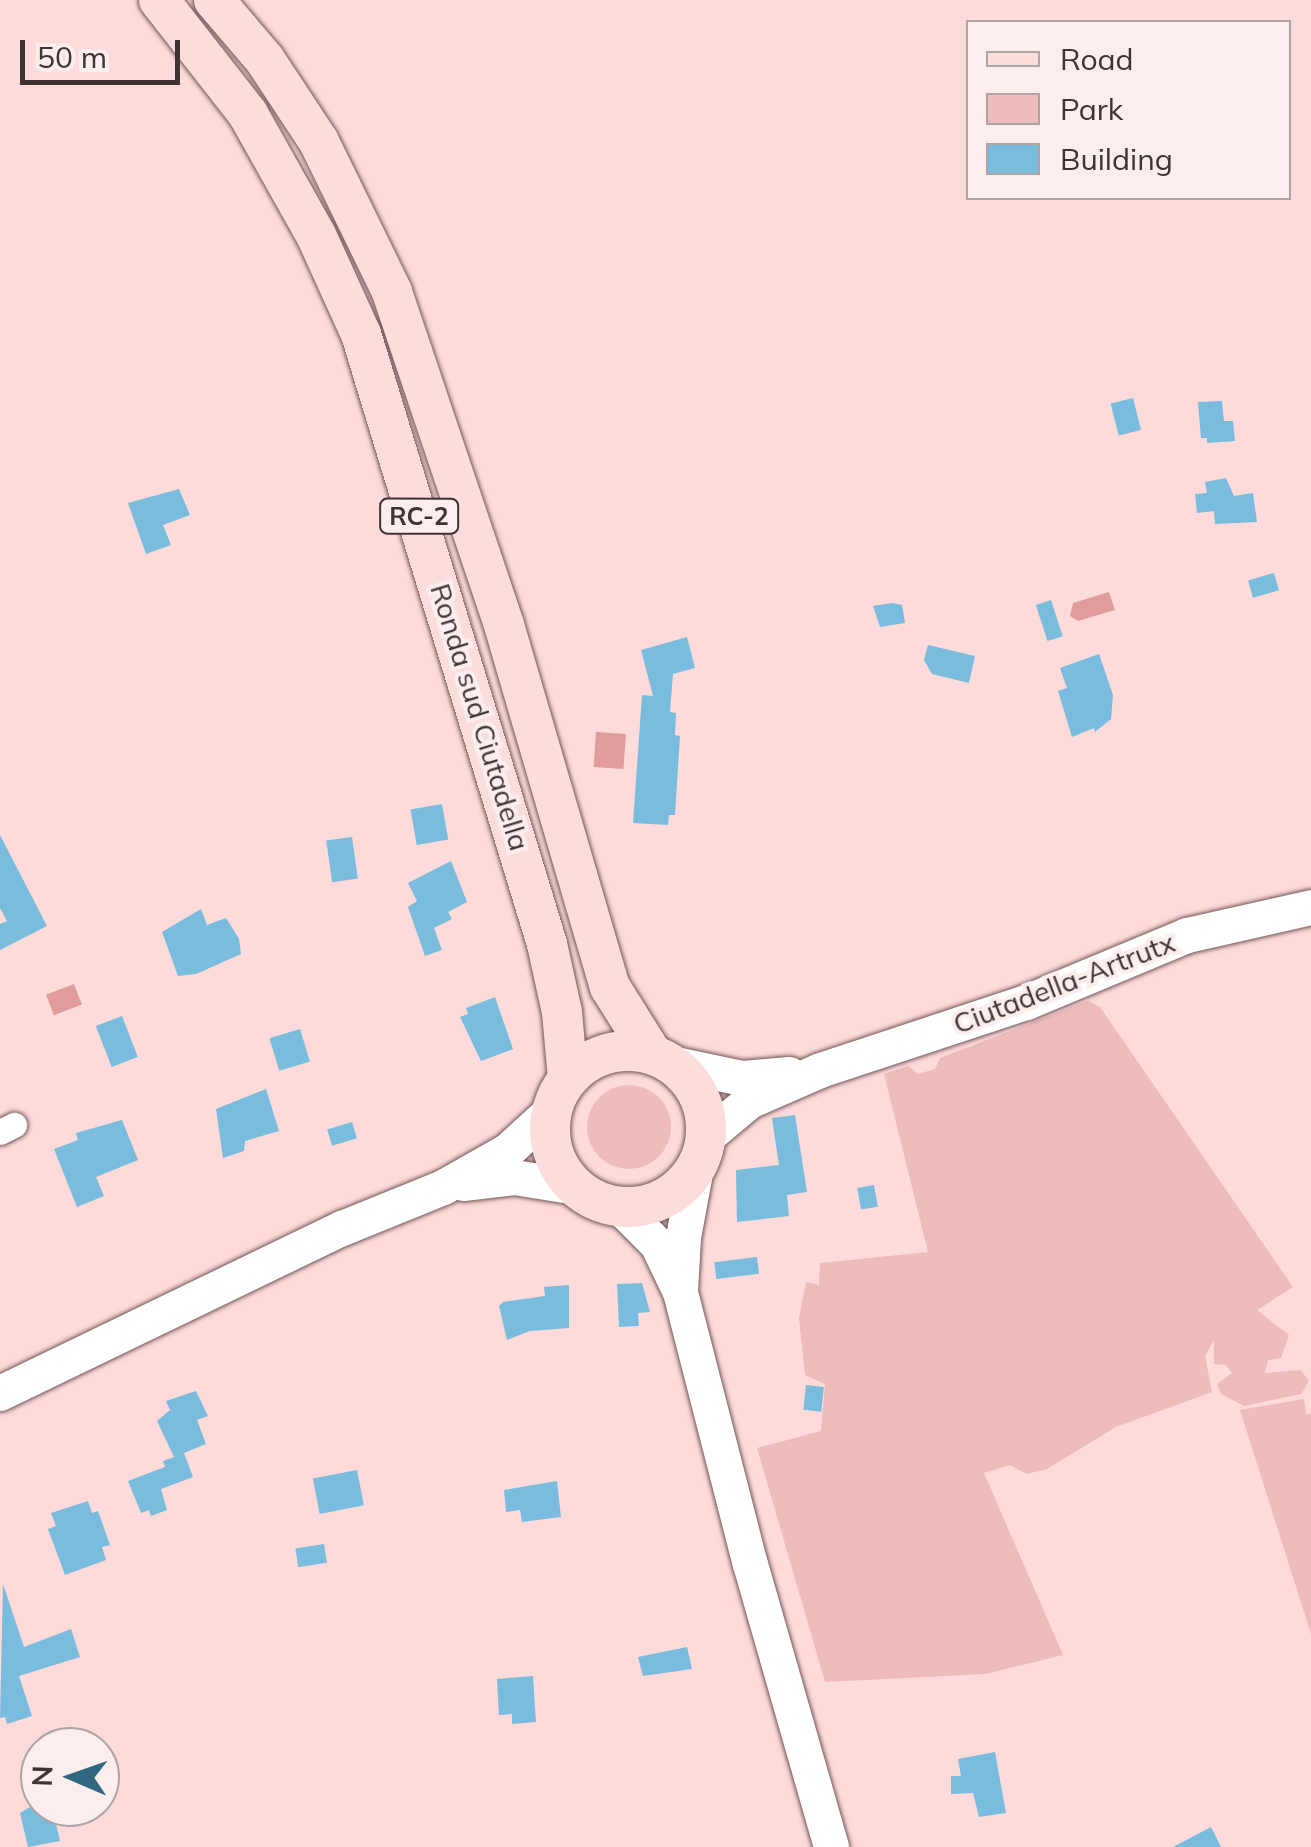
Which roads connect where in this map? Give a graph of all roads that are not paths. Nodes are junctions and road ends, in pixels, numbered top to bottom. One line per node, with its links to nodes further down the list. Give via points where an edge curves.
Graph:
1 (159, 0): 6 (main road, Ronda sud Ciutadella / RC-2, via 248,114 316,235 361,334 547,944 562,1012)
2 (214, 0): 4 (main road, Ronda sud Ciutadella / RC-2, via 265,60 319,142 392,292 493,590 610,986)
3 (1311, 907): 5 (street, Ciutadella-Artrutx, via 1187,936 1026,1002)
4 (661, 1058): 5 (street, Ciutadella-Artrutx, via 742,1078); 6 (main road, via 606,1054 585,1064); 7 (main road, RC-2, via 698,1095)
5 (820, 1070): 7 (street, Ciutadella-Artrutx, via 749,1101)
6 (561, 1094): 8 (street, via 508,1150); 9 (main road, RC-2, via 552,1145)
7 (701, 1152): 10 (main road, via 664,1198); 11 (street, via 683,1237)
8 (442, 1186): 9 (street, via 514,1177); 12 (street)
9 (576, 1187): 10 (main road)
10 (620, 1206): 11 (street, via 656,1244)
11 (680, 1292): 13 (street)
12 (0, 1393)
13 (831, 1847)

